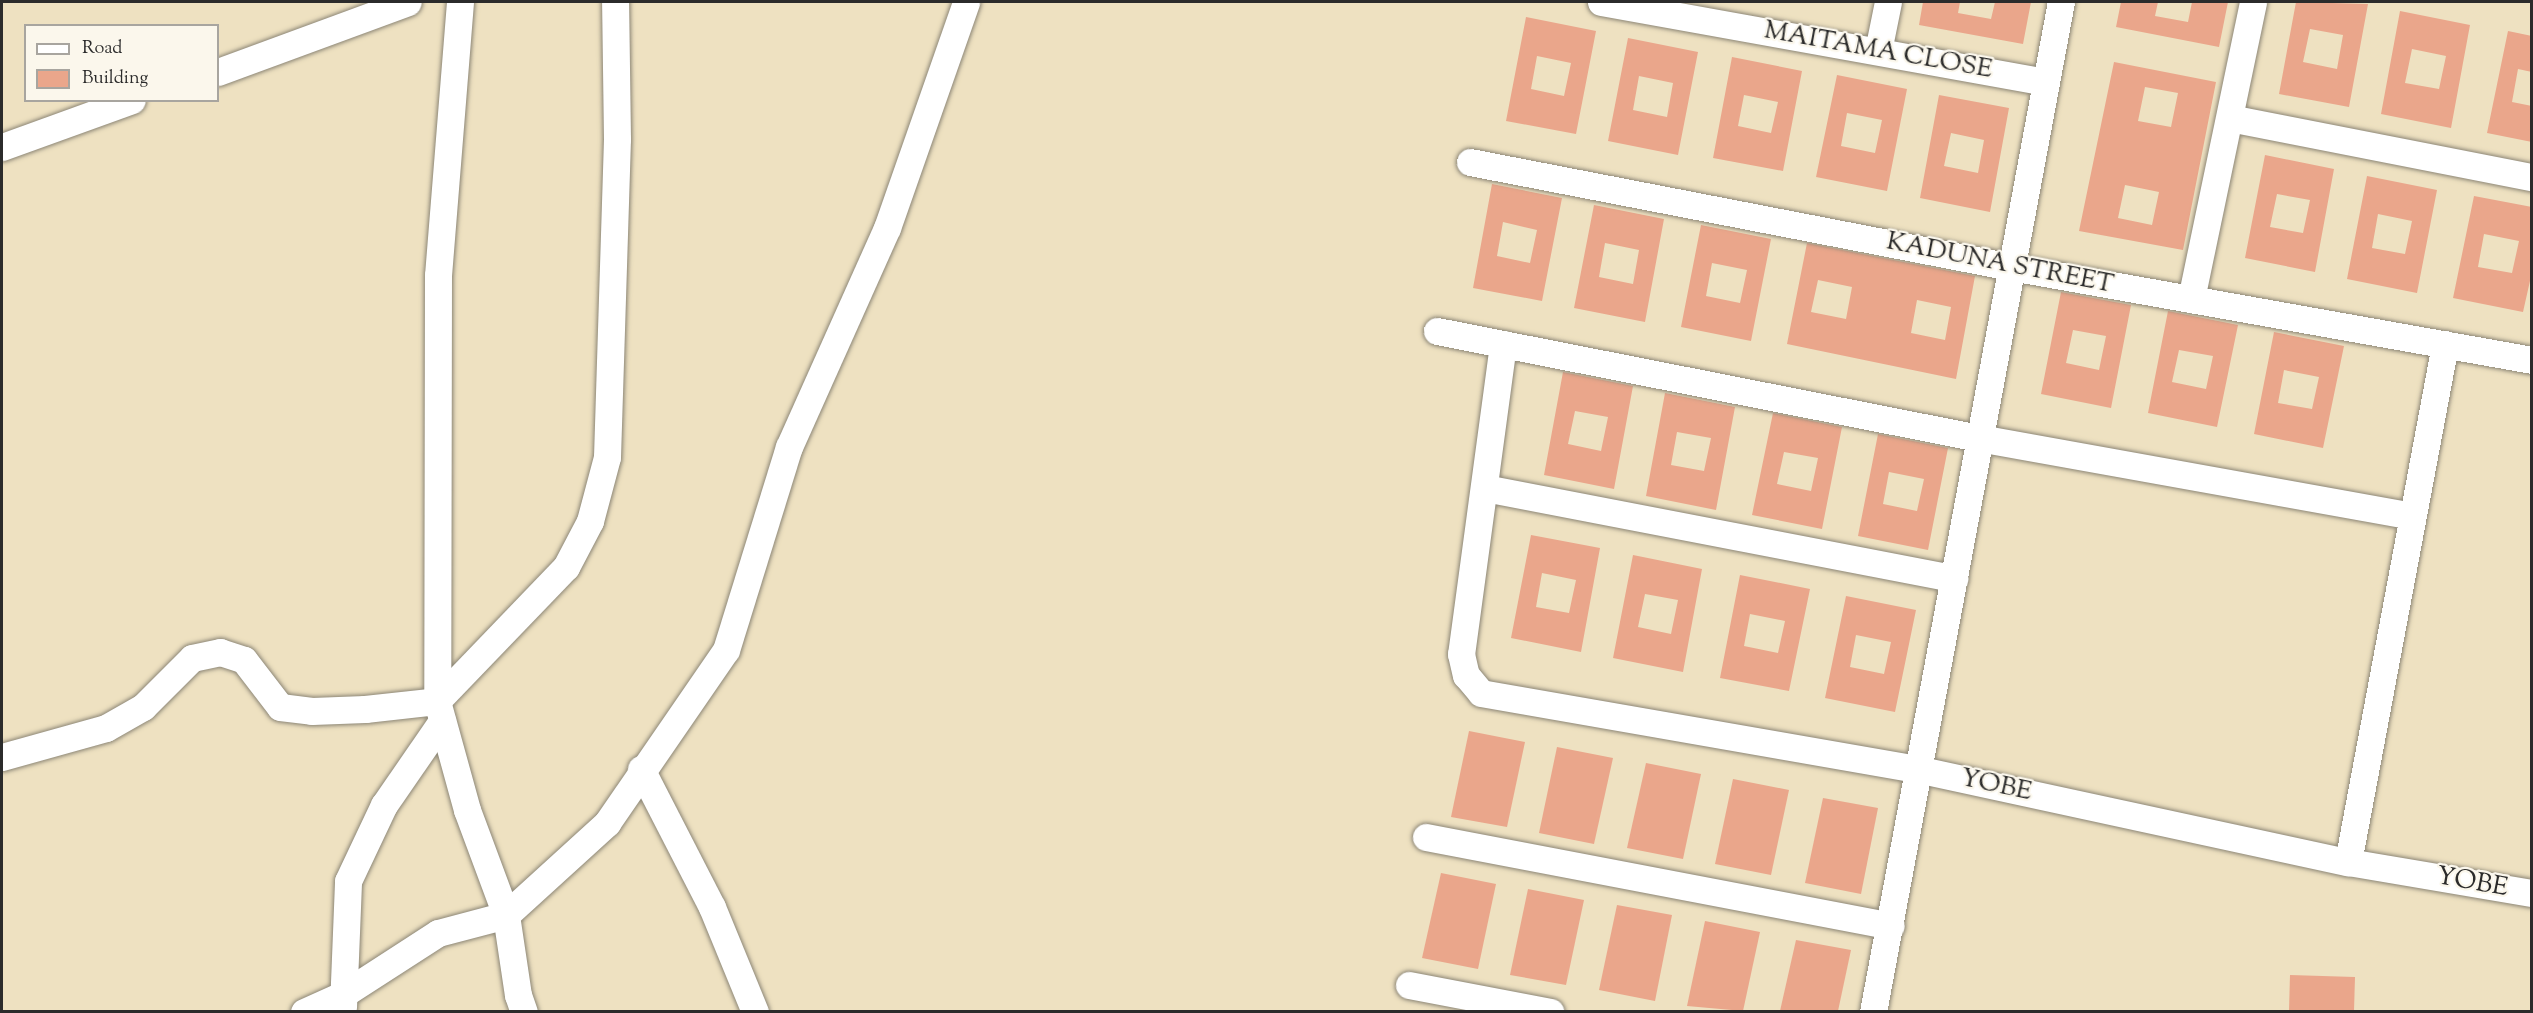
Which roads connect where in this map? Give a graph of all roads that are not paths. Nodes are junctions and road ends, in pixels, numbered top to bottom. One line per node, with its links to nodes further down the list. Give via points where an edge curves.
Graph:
1 (408, 2): 11 (street)
2 (460, 2): 28 (street, via 438,275)
3 (615, 2): 28 (street, via 617,139 607,457 590,521 566,567)
4 (966, 2): 30 (street, via 886,228 789,447 726,650)
5 (1601, 2): 9 (street, MAITAMA CLOSE)
6 (1888, 2): 10 (street)
7 (2061, 2): 12 (street)
8 (2253, 2): 14 (street)
9 (1712, 11): 10 (street, MAITAMA CLOSE)
10 (1878, 51): 12 (street, MAITAMA CLOSE)
11 (219, 72)
12 (2046, 82): 18 (street)
13 (126, 102): 15 (street)
14 (2230, 117): 17 (street); 19 (street)
15 (2, 147)
16 (1470, 162): 18 (street, KADUNA STREET)
17 (2532, 177)
18 (2011, 267): 19 (street, KADUNA STREET); 24 (street)
19 (2191, 299): 22 (street, KADUNA STREET)
20 (1437, 331): 21 (street)
21 (1503, 344): 24 (street); 25 (street)
22 (2445, 344): 23 (street, KADUNA STREET); 26 (street)
23 (2532, 360)
24 (1979, 438): 26 (street); 27 (street)
25 (1485, 488): 27 (street); 31 (street, YOBE, via 1461,654 1466,675 1481,693)
26 (2412, 516): 33 (street)
27 (1954, 578): 31 (street)
28 (439, 711): 29 (street, via 280,707 244,660 220,652 192,658 143,707 106,728); 35 (street, via 467,810); 38 (street, via 384,805 348,880)
29 (2, 757)
30 (641, 769): 35 (street, via 607,823); 41 (street, via 712,907)
31 (1921, 770): 33 (street, YOBE); 36 (street)
32 (1426, 837): 36 (street)
33 (2348, 862): 34 (street, YOBE)
34 (2532, 893)
35 (506, 915): 38 (street, via 438,933); 40 (street, via 518,996)
36 (1891, 926): 43 (street)
37 (1409, 985): 42 (street)
38 (342, 1003): 39 (street)
39 (304, 1011)
40 (524, 1011)
41 (755, 1011)
42 (1550, 1011)
43 (1873, 1011)

